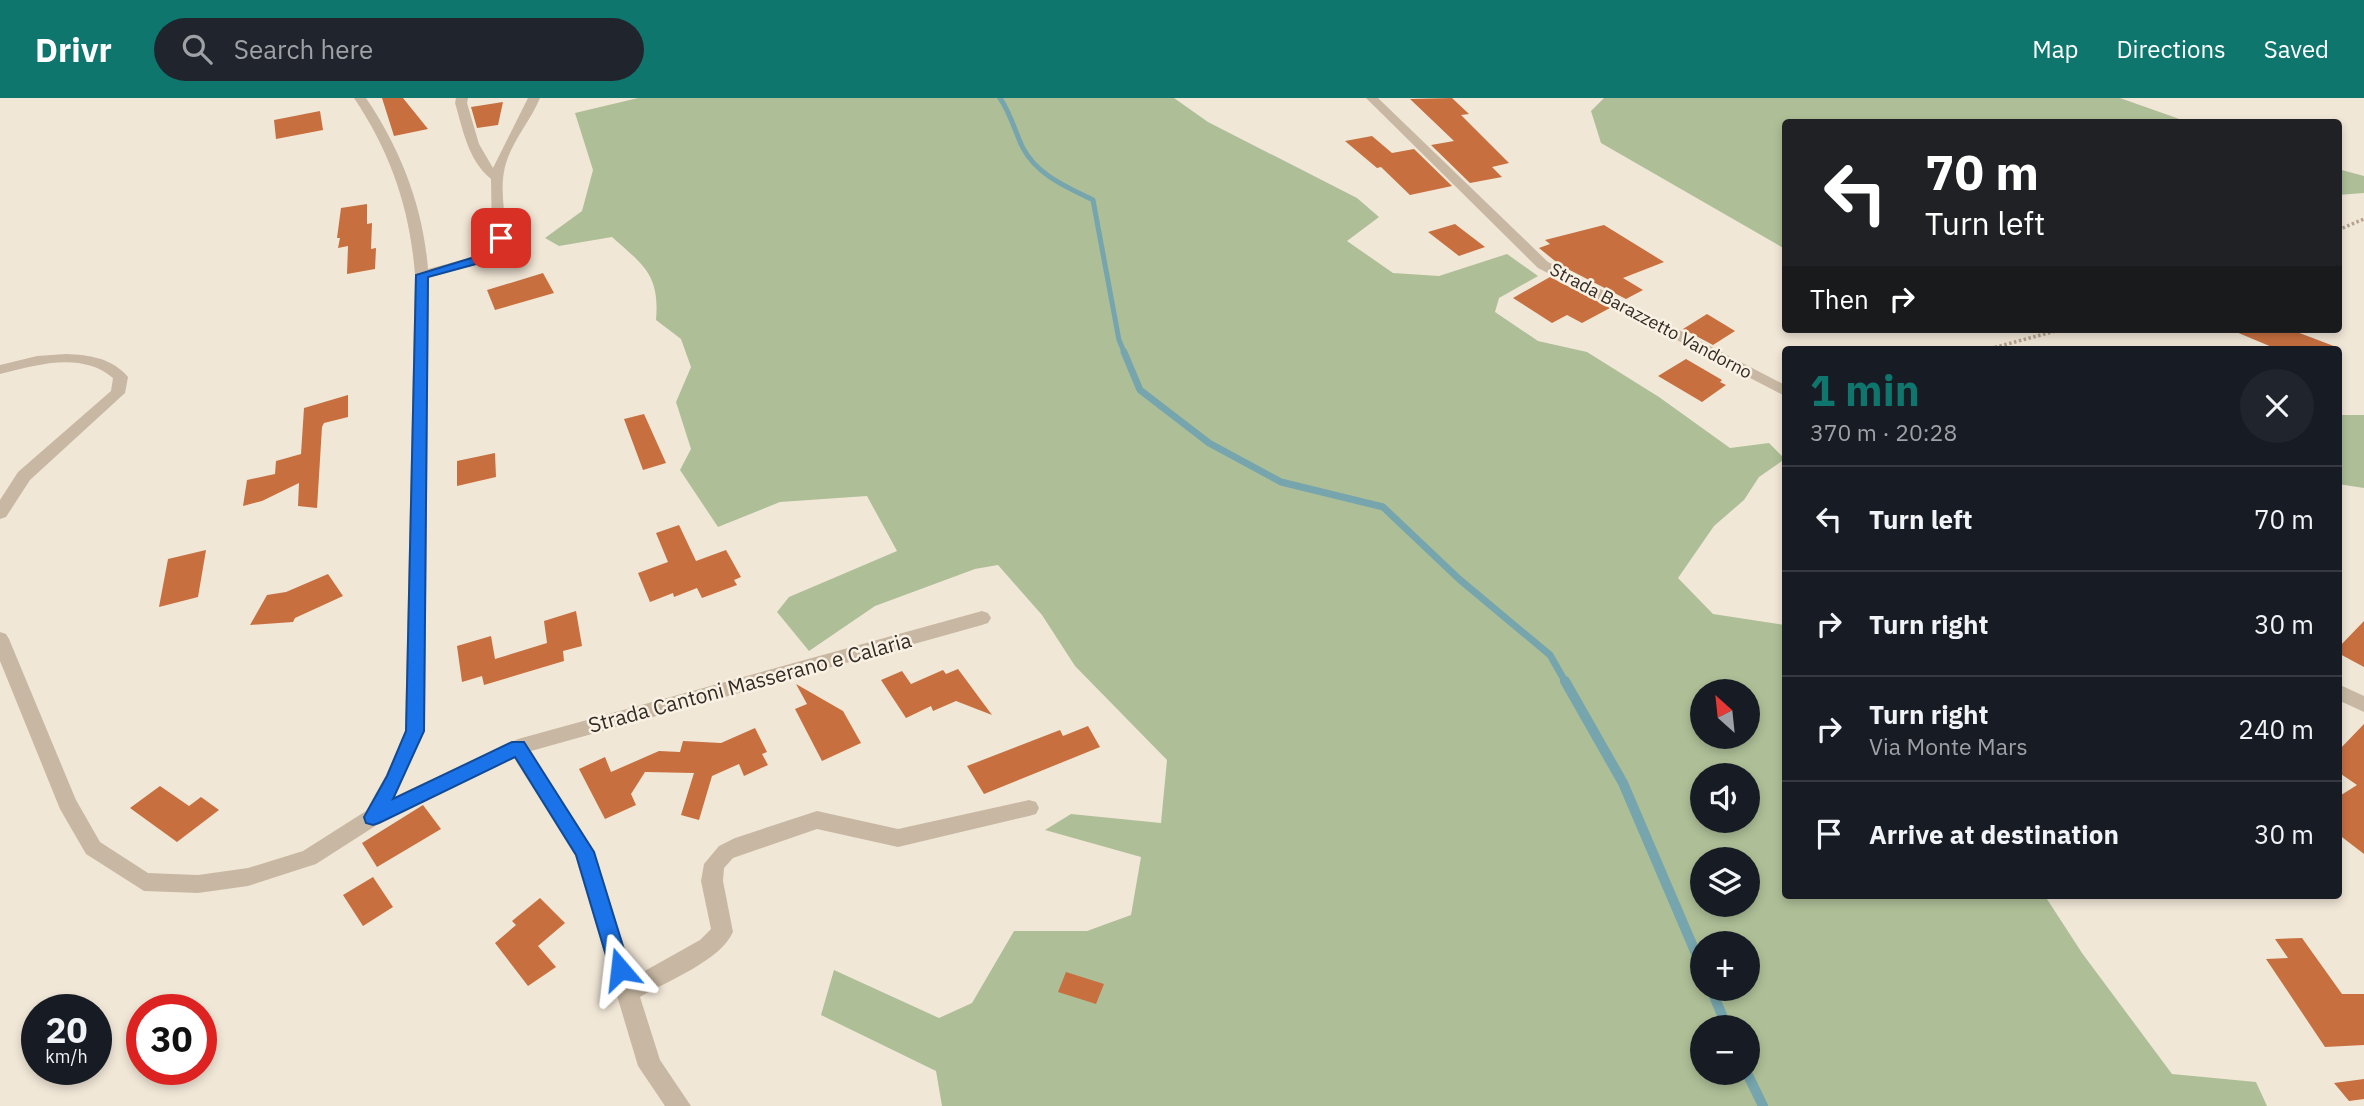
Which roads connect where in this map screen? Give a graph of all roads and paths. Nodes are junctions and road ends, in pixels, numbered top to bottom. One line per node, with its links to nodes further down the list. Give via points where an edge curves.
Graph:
1 (360, 98): 8 (street, Strada Cantoni Masserano e Calaria, via 392,152 415,210)
2 (463, 98): 5 (street, via 471,136 488,172)
3 (534, 98): 5 (street, via 529,116 502,157)
4 (1372, 98): 12 (street, Strada Barazzetto Vandorno, via 1543,265)
5 (497, 178): 8 (street, via 498,250)
6 (2364, 219): 7 (path)
7 (2342, 228)
8 (422, 275): 20 (street, Strada Cantoni Masserano e Calaria, via 415,731)
9 (2048, 333): 10 (path)
10 (2000, 346)
11 (0, 370): 13 (street, via 41,360 78,360 103,363 121,377 118,393 24,475)
12 (1782, 389)
13 (0, 513)
14 (982, 618): 18 (street, Strada Cantoni Masserano e Calaria)
15 (0, 639): 20 (street, Strada Cantoni Masserano e Calaria, via 67,803 93,848 144,882 198,884 248,877 310,858)
16 (2342, 693): 17 (street)
17 (2364, 705)
18 (518, 747): 20 (street, Strada Cantoni Masserano e Calaria); 21 (street, via 584,852)
19 (1029, 808): 21 (street, via 898,838 817,820 742,844 714,864 712,881 722,932 708,947)
20 (373, 817)
21 (627, 992): 22 (street, via 650,1066)
22 (679, 1106)

